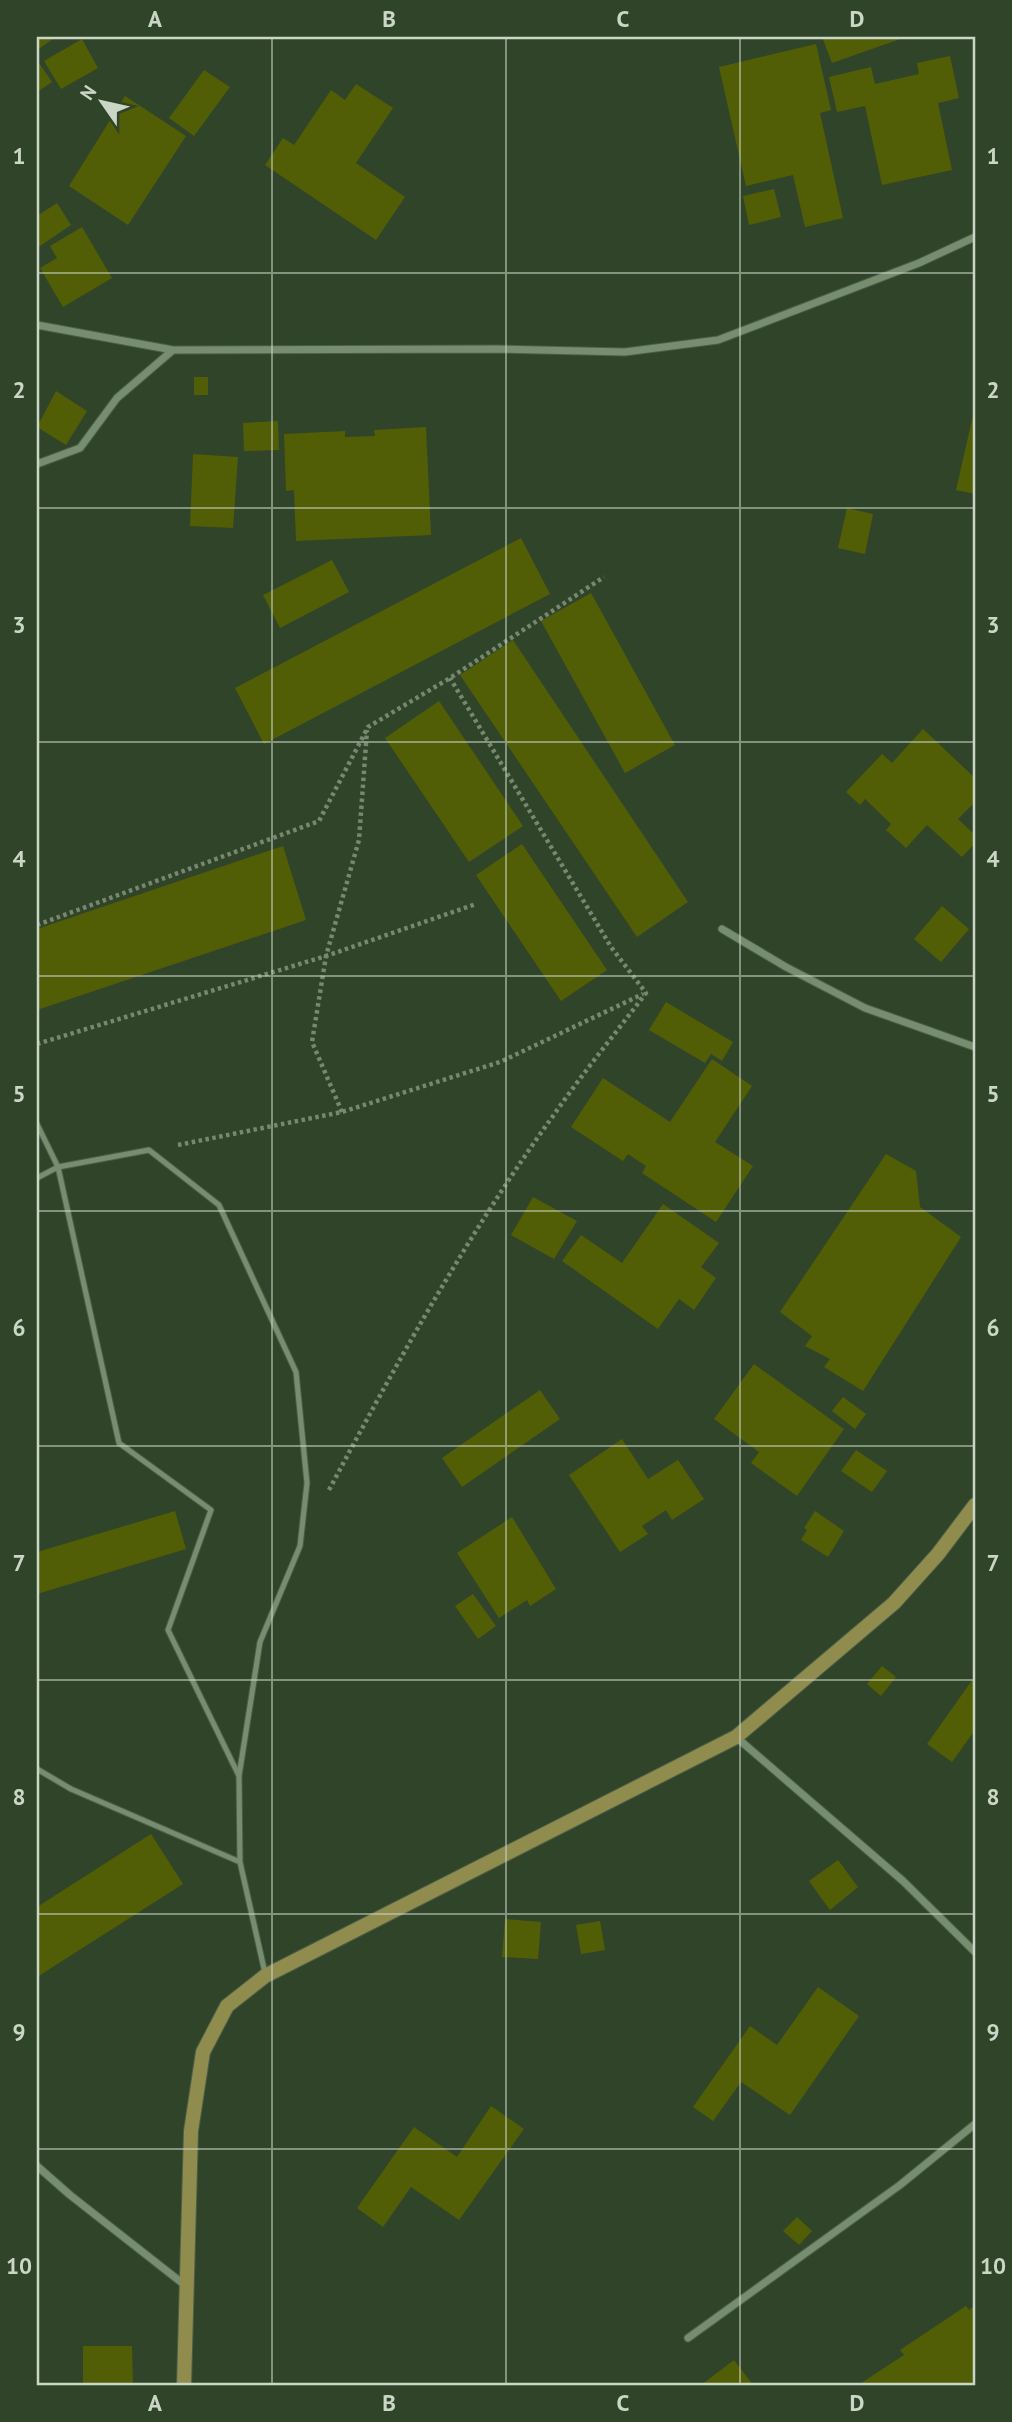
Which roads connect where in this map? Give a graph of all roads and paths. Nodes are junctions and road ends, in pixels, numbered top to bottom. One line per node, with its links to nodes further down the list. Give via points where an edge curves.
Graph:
1 (975, 237): 3 (street, via 919,263 705,342 625,352)
2 (37, 325): 3 (street)
3 (173, 350): 4 (street, via 117,398 80,448)
4 (37, 464)
5 (604, 577): 6 (path)
6 (450, 678): 7 (path); 12 (path, via 611,947)
7 (368, 727): 9 (path, via 319,821); 11 (path, via 359,840)
8 (475, 904): 11 (path)
9 (37, 925)
10 (722, 929): 14 (street, via 865,1008)
11 (326, 956): 13 (path); 15 (path, via 312,1042)
12 (646, 993): 15 (path, via 500,1062); 20 (path, via 552,1116 463,1251)
13 (37, 1044)
14 (975, 1047)
15 (342, 1112): 17 (path)
16 (37, 1124): 18 (lane)
17 (149, 1150): 18 (lane); 24 (lane, via 219,1205 296,1372 307,1483 299,1546 260,1642)
18 (58, 1167): 19 (lane); 24 (lane, via 119,1443 211,1510 168,1630)
19 (37, 1178)
20 (325, 1498)
21 (975, 1505): 22 (main road, via 894,1603)
22 (736, 1737): 26 (street, via 903,1881); 27 (main road)
23 (37, 1769): 25 (lane, via 71,1789)
24 (239, 1776): 25 (lane)
25 (240, 1862): 27 (lane)
26 (975, 1952)
27 (265, 1976): 30 (main road, via 227,2006 203,2052 191,2131)
28 (975, 2124): 31 (street, via 900,2185)
29 (37, 2166): 30 (street)
30 (187, 2286): 32 (main road)
31 (688, 2338)
32 (184, 2385)

